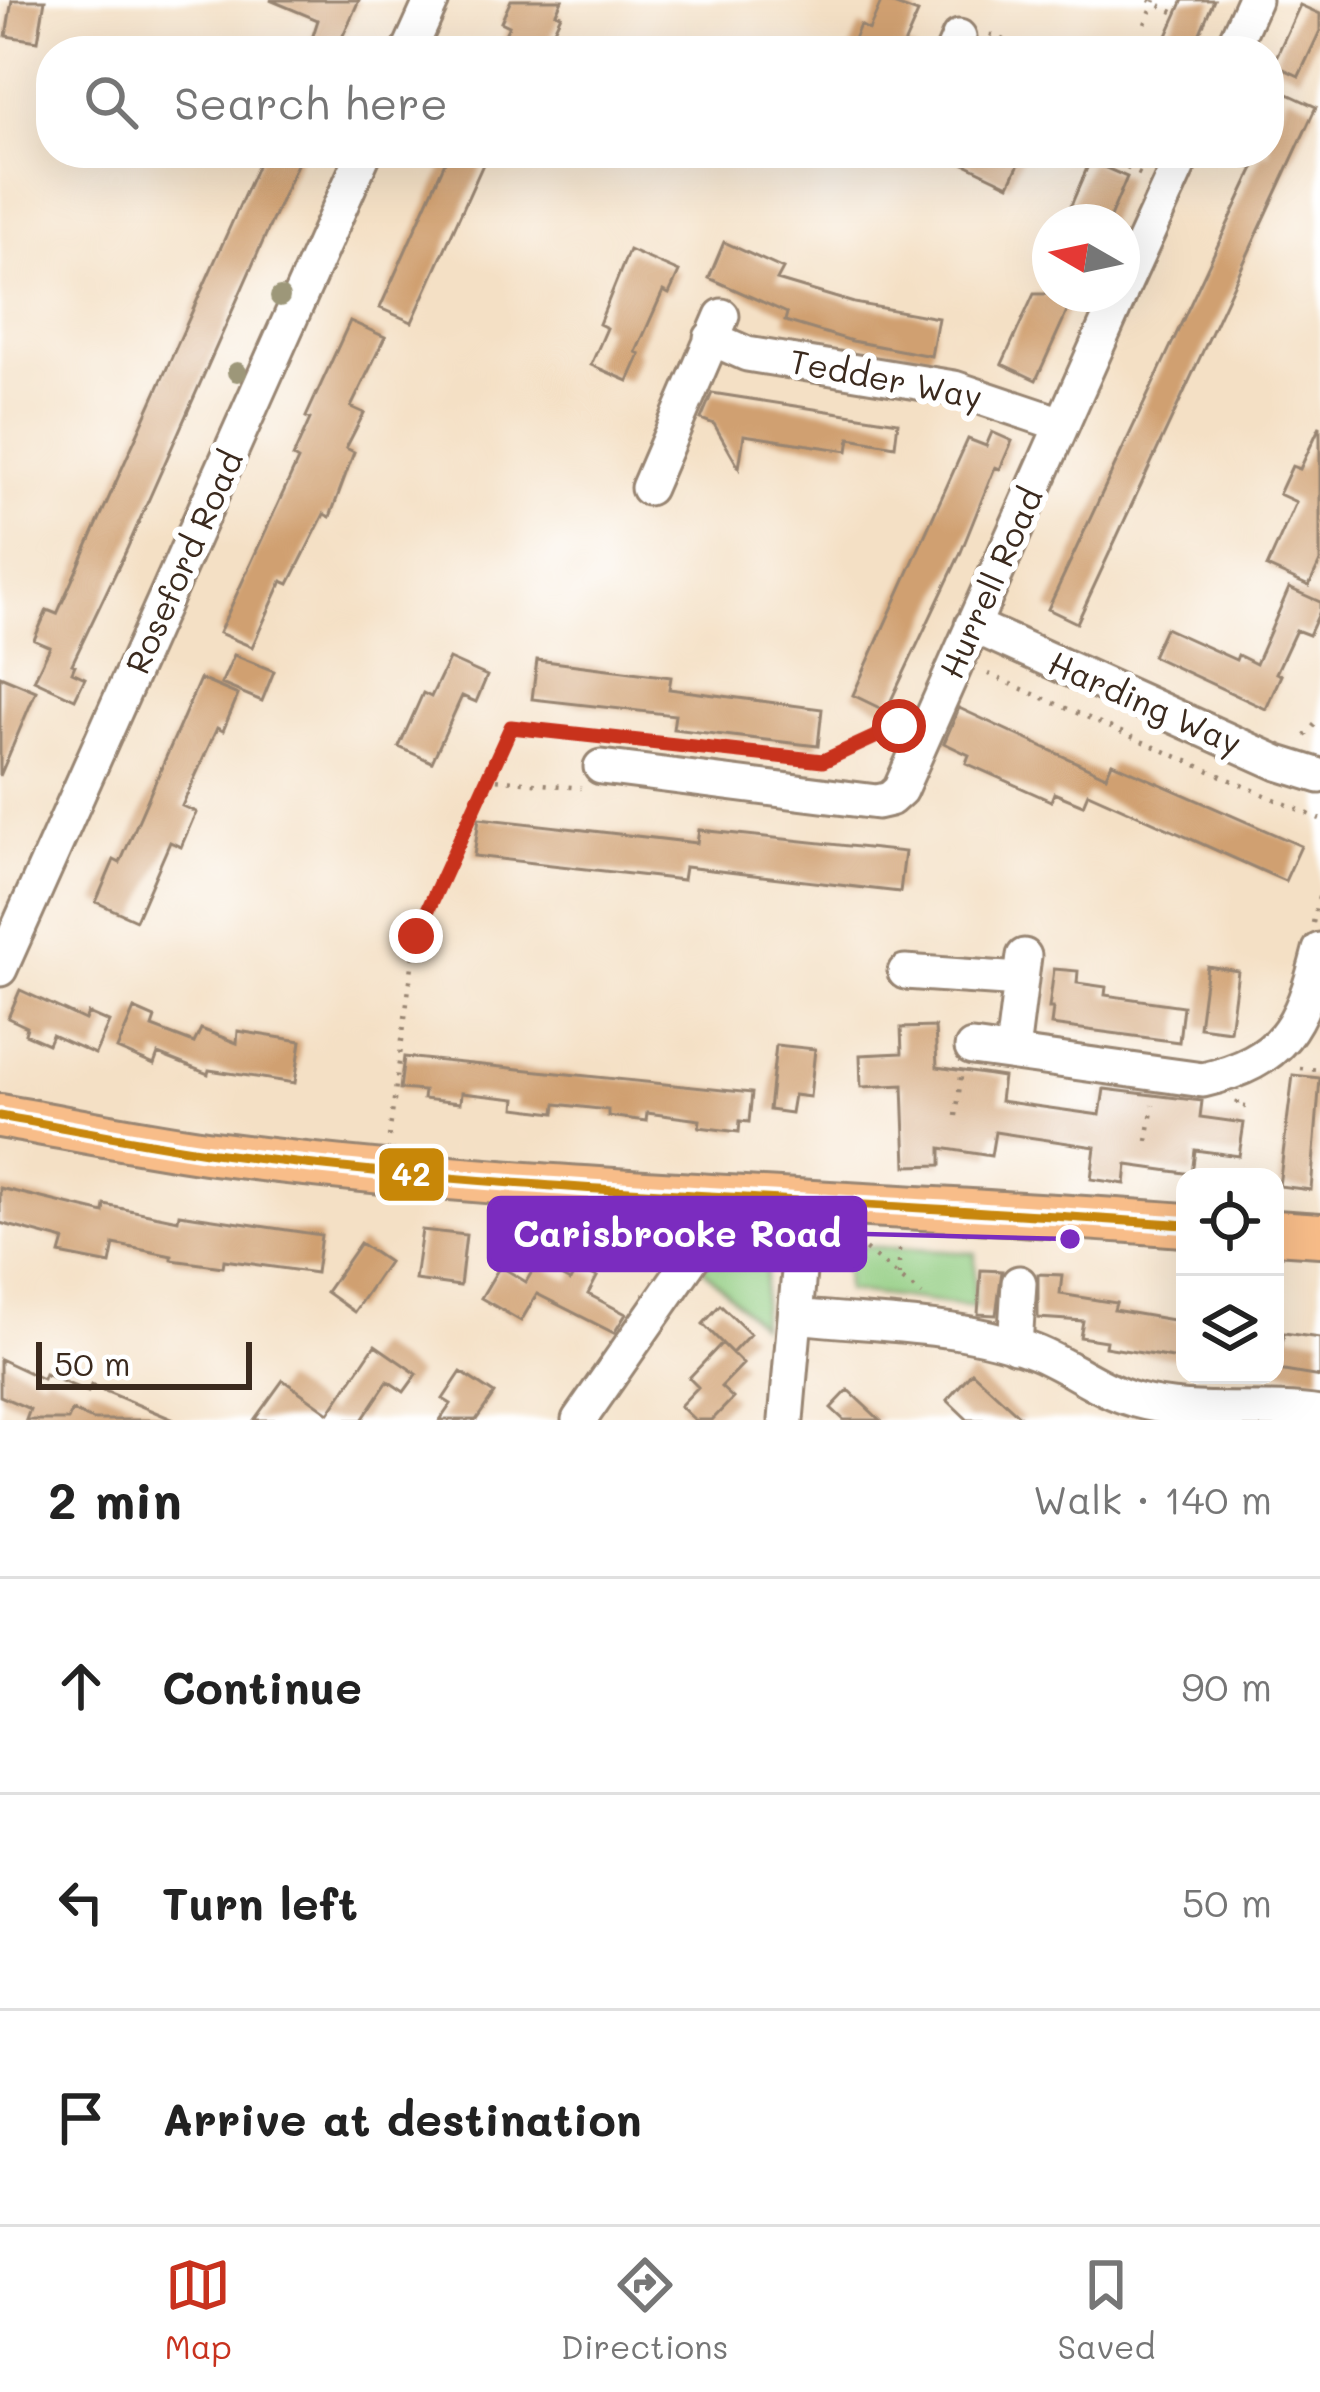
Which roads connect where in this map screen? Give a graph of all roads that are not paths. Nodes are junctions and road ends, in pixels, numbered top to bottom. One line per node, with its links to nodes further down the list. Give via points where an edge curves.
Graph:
1 (432, 0): 3 (street)
2 (1254, 0): 4 (street)
3 (416, 36)
4 (1238, 36)
5 (357, 168): 15 (street, Roseford Road)
6 (1177, 168): 7 (street, Hurrell Road)
7 (1140, 250)
8 (1112, 312): 9 (street, Hurrell Road)
9 (1061, 424): 10 (street, Tedder Way, via 954,388 748,354 716,327); 11 (street, Hurrell Road)
10 (648, 488)
11 (973, 625): 12 (street, Hurrell Road, via 890,799); 13 (street, Harding Way)
12 (600, 752)
13 (1320, 776)
14 (1315, 941): 17 (street, via 1293,1029 1260,1062 1231,1074 1203,1080)
15 (0, 969)
16 (905, 972): 17 (street, via 1022,968)
17 (1012, 1052): 18 (street)
18 (967, 1061)
19 (0, 1116): 20 (main road, via 204,1151)
20 (711, 1196): 21 (main road); 29 (street, via 705,1239)
21 (805, 1202): 22 (main road); 26 (street)
22 (1176, 1224)
23 (1284, 1233): 24 (main road)
24 (1320, 1235)
25 (1019, 1283): 27 (street)
26 (797, 1316): 27 (street); 30 (street)
27 (1015, 1346): 28 (street, via 1139,1401)
28 (1320, 1414)
29 (579, 1420)
30 (786, 1420)

